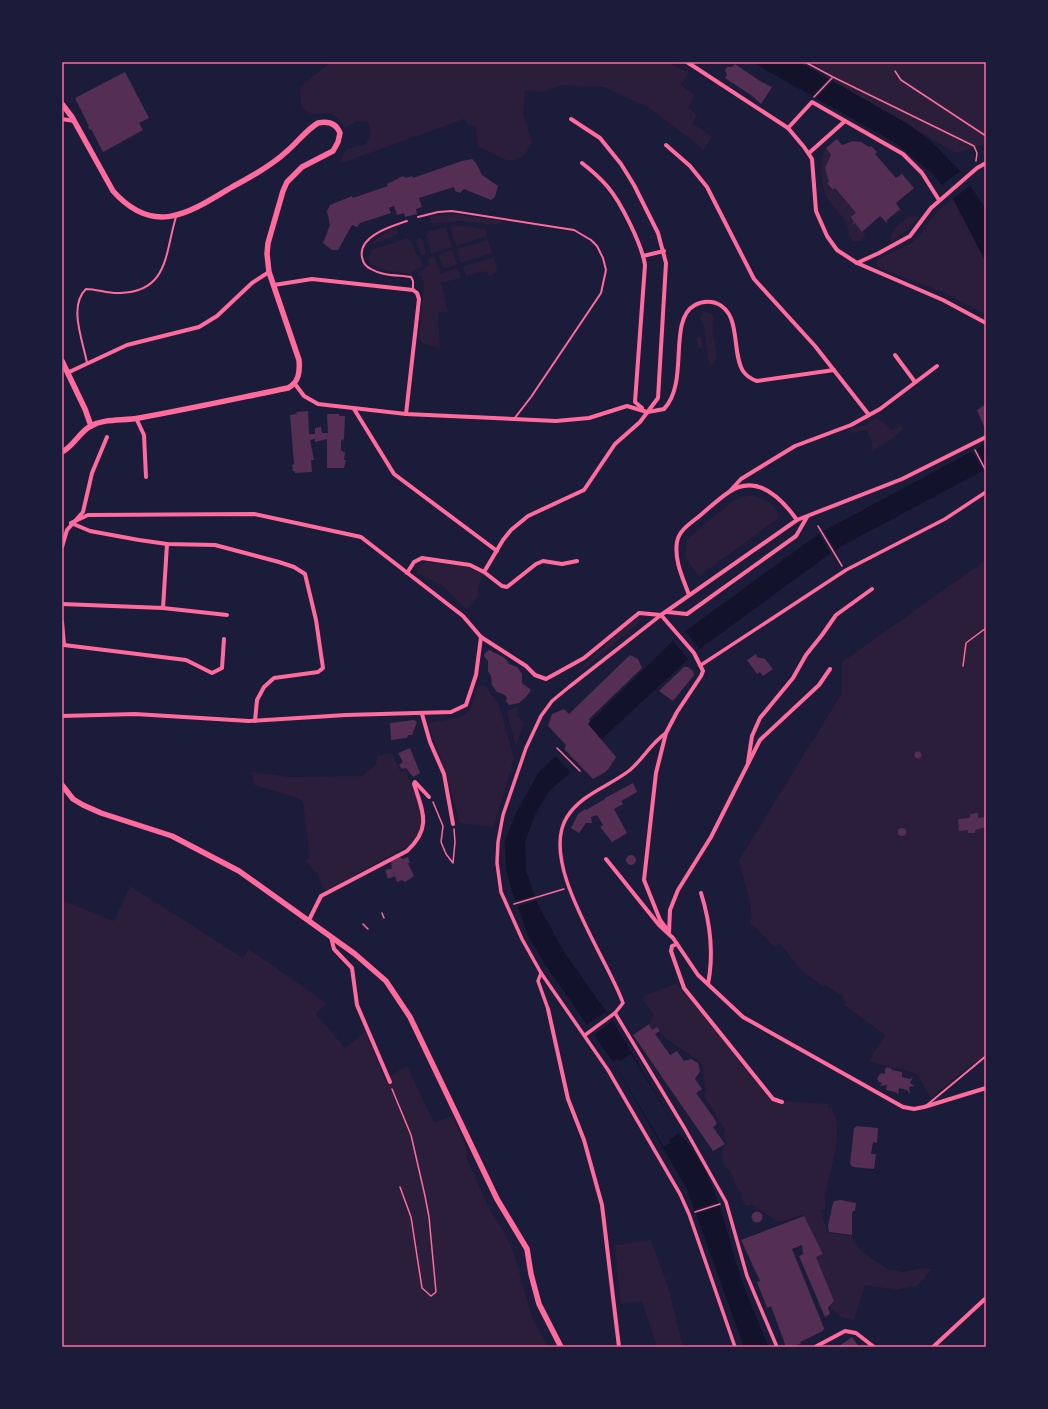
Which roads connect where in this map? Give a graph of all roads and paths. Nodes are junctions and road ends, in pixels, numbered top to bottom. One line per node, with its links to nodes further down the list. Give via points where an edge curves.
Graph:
1 (687, 62): 11 (street)
2 (805, 62): 4 (path)
3 (895, 70): 12 (path, via 901,80)
4 (832, 78): 5 (path); 17 (path, via 974,146 977,153)
5 (813, 100): 10 (street); 11 (street)
6 (62, 104): 9 (street)
7 (62, 119): 9 (street)
8 (570, 119): 22 (street, via 600,138 621,164 658,233)
9 (74, 121): 19 (street, via 120,199 142,213 157,217)
10 (845, 121): 14 (street); 18 (street, via 903,154 922,173)
11 (788, 128): 14 (street)
12 (986, 136)
13 (666, 145): 33 (street, via 690,166 703,182 754,279)
14 (809, 154): 24 (street, via 813,164 814,198 819,220 837,250)
15 (582, 163): 23 (street, via 608,187 622,210)
16 (986, 163): 17 (street)
17 (977, 168): 18 (street)
18 (939, 200): 24 (street, via 910,236)
19 (176, 216): 25 (street, via 193,210 262,169 285,153 314,125 331,123 340,133 333,151 302,167 291,177 283,191 268,243); 31 (lane, via 165,264 152,284 134,292 119,294 86,289 82,293 77,313)
20 (418, 217): 42 (lane, via 452,211 566,228 588,238 601,252 606,270 601,293)
21 (407, 221): 27 (lane, via 390,226 371,238 362,249 362,257 366,266 376,272 410,277 413,280)
22 (664, 251): 23 (street); 38 (street, via 666,263 658,398)
23 (643, 256): 38 (street, via 645,265 635,402)
24 (856, 263): 28 (street, via 943,300)
25 (269, 272): 26 (street); 31 (street, via 252,283 217,316 199,327 127,345)
26 (274, 285): 27 (street, via 312,278); 36 (street, via 299,360 299,374)
27 (413, 290): 39 (street, via 417,293 418,299)
28 (986, 323)
29 (895, 355): 35 (street)
30 (62, 361): 34 (street)
31 (88, 364): 34 (street)
32 (937, 366): 35 (street)
33 (834, 370): 38 (street, via 757,381 748,378 742,370 728,313 718,304 704,302 691,308 683,320 676,383 671,400 664,409); 40 (street)
34 (67, 373): 43 (street)
35 (916, 382): 40 (street)
36 (294, 384): 37 (street, via 304,396 318,404); 41 (street, via 288,388)
37 (354, 409): 39 (street); 58 (street, via 394,474)
38 (647, 412): 42 (street, via 627,406 574,420); 58 (street, via 640,422 614,444 584,490 528,516 512,530)
39 (406, 414): 42 (street)
40 (869, 415): 50 (street, via 851,425 795,446 741,479)
41 (136, 418): 43 (street, via 102,422); 49 (street, via 144,435)
42 (513, 420)
43 (91, 426): 47 (street)
44 (107, 437): 54 (street, via 92,472 83,512)
45 (986, 437): 52 (street, via 902,479)
46 (975, 450): 48 (path)
47 (62, 452)
48 (986, 470)
49 (146, 477)
50 (730, 491): 53 (street, via 747,486 765,489 783,501); 64 (street, via 680,532 676,552)
51 (986, 492): 60 (street, via 945,519)
52 (808, 517): 53 (street); 67 (street, via 796,536 691,611 686,614)
53 (797, 520): 64 (street)
54 (71, 523): 56 (street, via 90,531); 57 (street); 62 (street, via 88,515 254,514 361,537)
55 (818, 526): 60 (path)
56 (167, 544): 66 (street); 80 (street, via 215,545 279,562 304,574 316,620 323,668 318,672 274,678 264,687 257,700)
57 (62, 547)
58 (497, 551): 61 (street)
59 (577, 561): 61 (street, via 562,564 543,561 507,586 502,586)
60 (846, 570): 75 (street)
61 (484, 572): 62 (street, via 470,565 422,558 414,562)
62 (406, 574): 72 (street, via 464,616)
63 (872, 589): 83 (street, via 836,615 806,655 793,678 760,718 752,736)
64 (689, 595): 67 (street)
65 (62, 604): 66 (street)
66 (163, 608): 69 (street)
67 (667, 612): 68 (street)
68 (661, 615): 72 (street, via 639,613 584,658 546,679 535,675 526,666); 75 (street); 100 (street, via 552,701 535,727 503,815 497,863 501,892 519,933)
69 (227, 616)
70 (62, 622): 74 (street)
71 (986, 628): 76 (path, via 966,643)
72 (481, 637): 78 (street, via 476,675 466,705 451,712)
73 (224, 639): 74 (street, via 222,668 212,673 186,660)
74 (63, 646)
75 (702, 664): 81 (street, via 702,676)
76 (963, 666)
77 (830, 669): 83 (street, via 819,685 760,740)
78 (422, 714): 80 (street, via 346,715); 87 (street, via 430,742 444,774)
79 (62, 716): 80 (street, via 135,714)
80 (255, 721)
81 (666, 733): 89 (street, via 656,740 629,771 580,801 566,817 560,837 561,858); 97 (street, via 656,773 644,880 660,920)
82 (556, 748): 84 (path)
83 (747, 766): 97 (street, via 711,837 678,890 670,910)
84 (580, 771)
85 (62, 785): 94 (street, via 73,799 83,805 172,836 239,871)
86 (429, 797): 87 (path, via 443,826 441,842 453,862); 94 (street, via 415,782 423,808 423,827 417,842 407,851 321,896)
87 (453, 824)
88 (606, 859): 97 (street, via 659,925)
89 (569, 888): 91 (path); 103 (street, via 574,904 620,992 623,1003)
90 (701, 893): 101 (street, via 708,917 712,967)
91 (515, 904)
92 (382, 913): 93 (path)
93 (384, 918)
94 (309, 920): 98 (street)
95 (363, 924): 96 (path)
96 (368, 929)
97 (669, 933): 99 (street)
98 (331, 938): 106 (street, via 334,949 352,968 357,1005); 114 (street, via 355,954 386,981 410,1016 497,1199 527,1249 539,1304)
99 (677, 944): 101 (street, via 698,975); 108 (street, via 672,946 671,951 684,988 773,1099)
100 (541, 973): 102 (street, via 538,981); 104 (street)
101 (708, 984): 109 (street, via 742,1017 903,1107)
102 (548, 1009): 115 (street, via 568,1099 584,1140 602,1205)
103 (615, 1013): 104 (street); 117 (street, via 726,1202 747,1276)
104 (585, 1035): 116 (street, via 608,1070 689,1214)
105 (986, 1056): 109 (lane)
106 (390, 1082): 110 (path, via 410,1135 425,1196 436,1292 431,1296 422,1288 411,1218)
107 (986, 1088): 109 (street)
108 (782, 1102)
109 (924, 1107)
110 (400, 1187)
111 (719, 1204): 112 (path)
112 (694, 1212)
113 (986, 1298): 120 (street)
114 (561, 1347)
115 (619, 1347)
116 (735, 1347)
117 (777, 1347)
118 (815, 1347): 119 (street, via 845,1331 856,1333)
119 (874, 1347)
120 (933, 1347)

